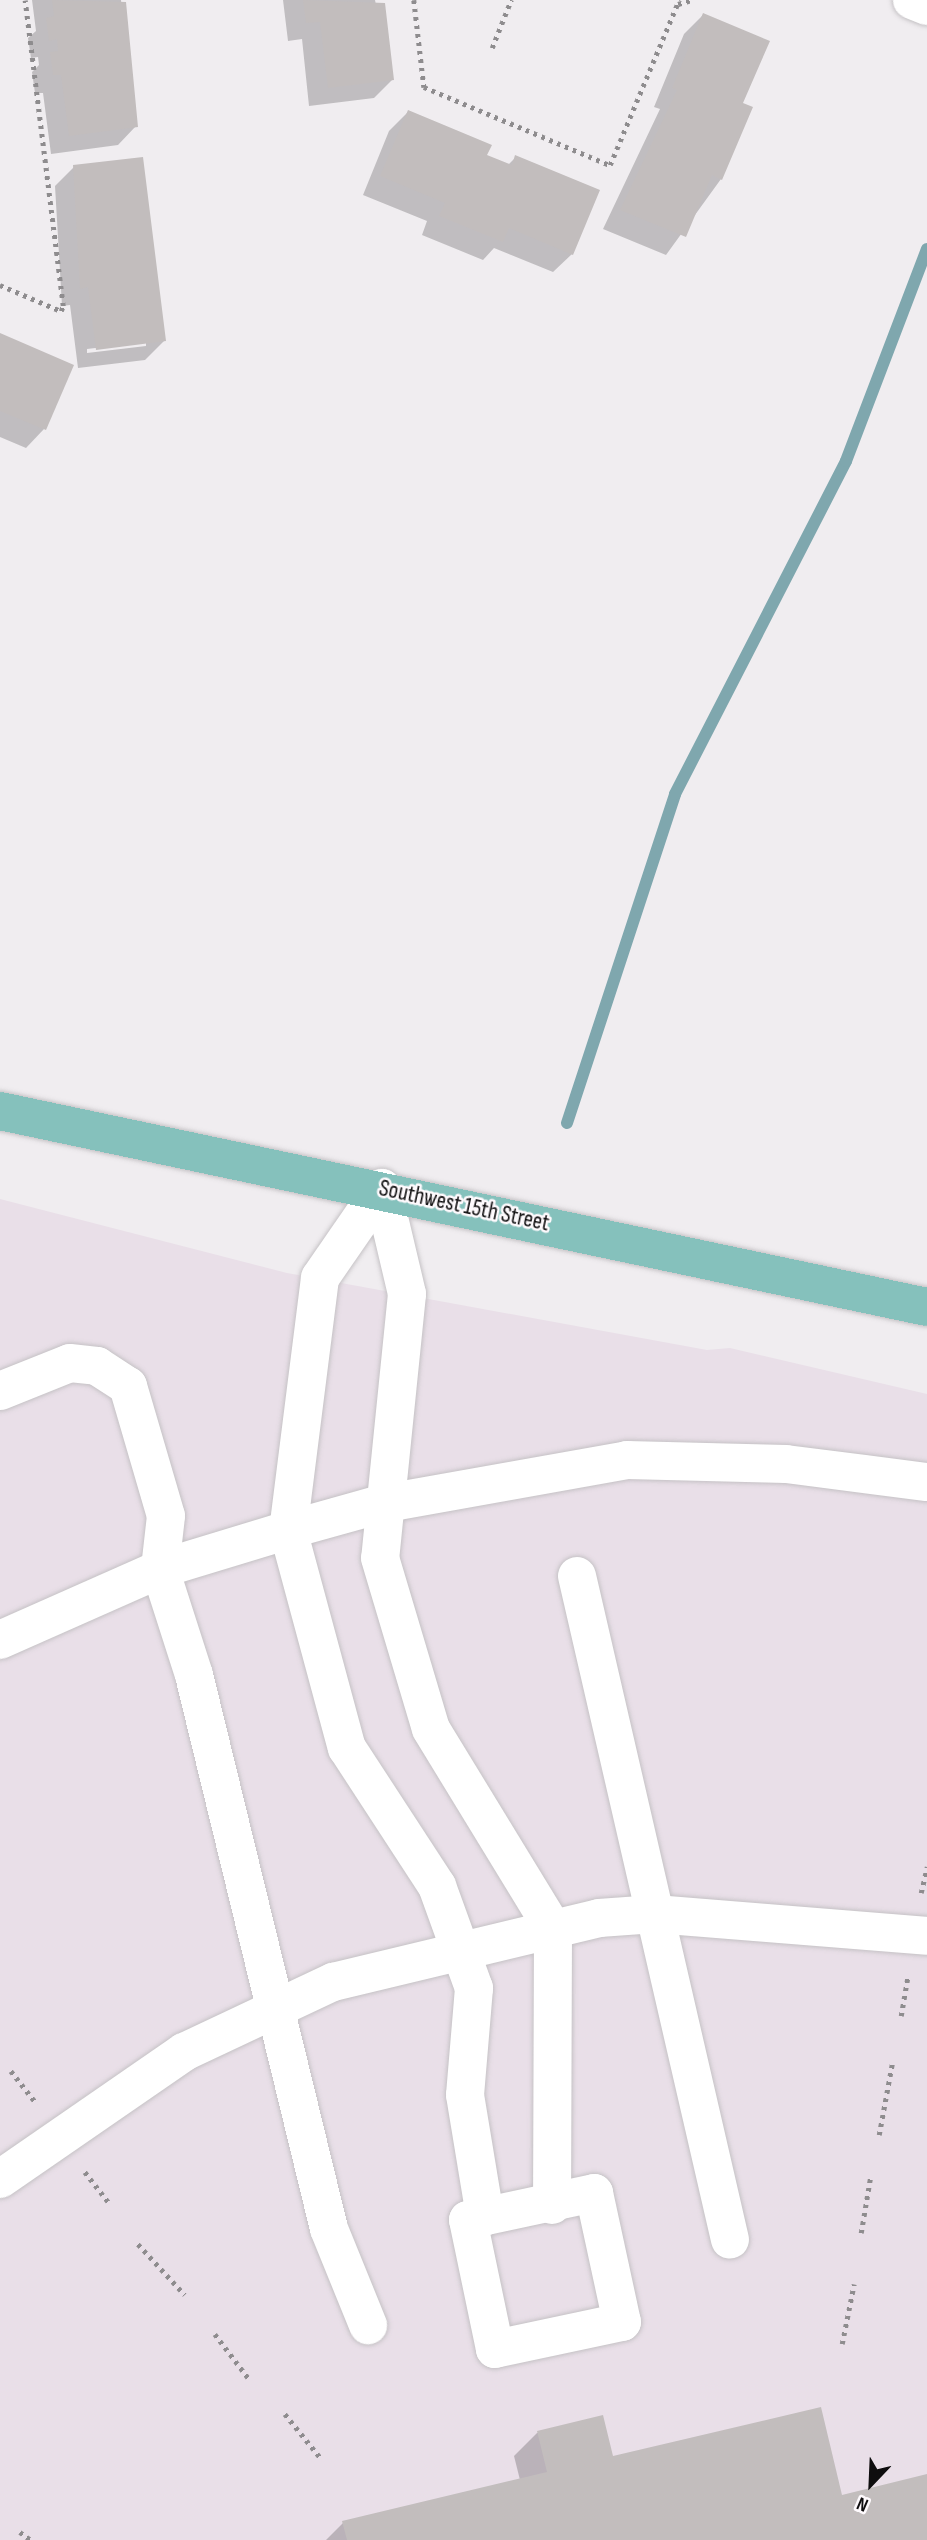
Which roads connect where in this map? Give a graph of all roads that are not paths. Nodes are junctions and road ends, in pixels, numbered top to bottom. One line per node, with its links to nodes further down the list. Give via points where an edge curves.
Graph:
1 (912, 0): 2 (street)
2 (927, 6)
3 (0, 1111): 4 (main road, Southwest 15th Street)
4 (382, 1188): 5 (main road, Southwest 15th Street); 8 (street, via 407,1294); 9 (street, via 320,1278)
5 (927, 1307)
6 (0, 1391): 10 (street, via 70,1363 97,1366 128,1386 166,1516)
7 (927, 1482): 8 (street, via 786,1464 627,1460)
8 (381, 1504): 9 (street); 14 (street, via 380,1558 431,1729)
9 (288, 1530): 10 (street); 16 (street, via 347,1748 437,1886)
10 (160, 1569): 12 (street); 17 (street, via 194,1675)
11 (577, 1576): 13 (street)
12 (0, 1640)
13 (655, 1914): 14 (street); 15 (street); 21 (street)
14 (553, 1929): 16 (street); 19 (street)
15 (919, 1935)
16 (460, 1951): 17 (street, via 333,1982); 20 (street, via 474,1988 465,2095)
17 (274, 2006): 18 (street, via 184,2052); 22 (street, via 329,2229)
18 (0, 2179)
19 (552, 2205): 20 (street); 20 (street, via 594,2193 622,2322 495,2349 468,2220)
20 (485, 2216)
21 (730, 2241)
22 (368, 2325)

